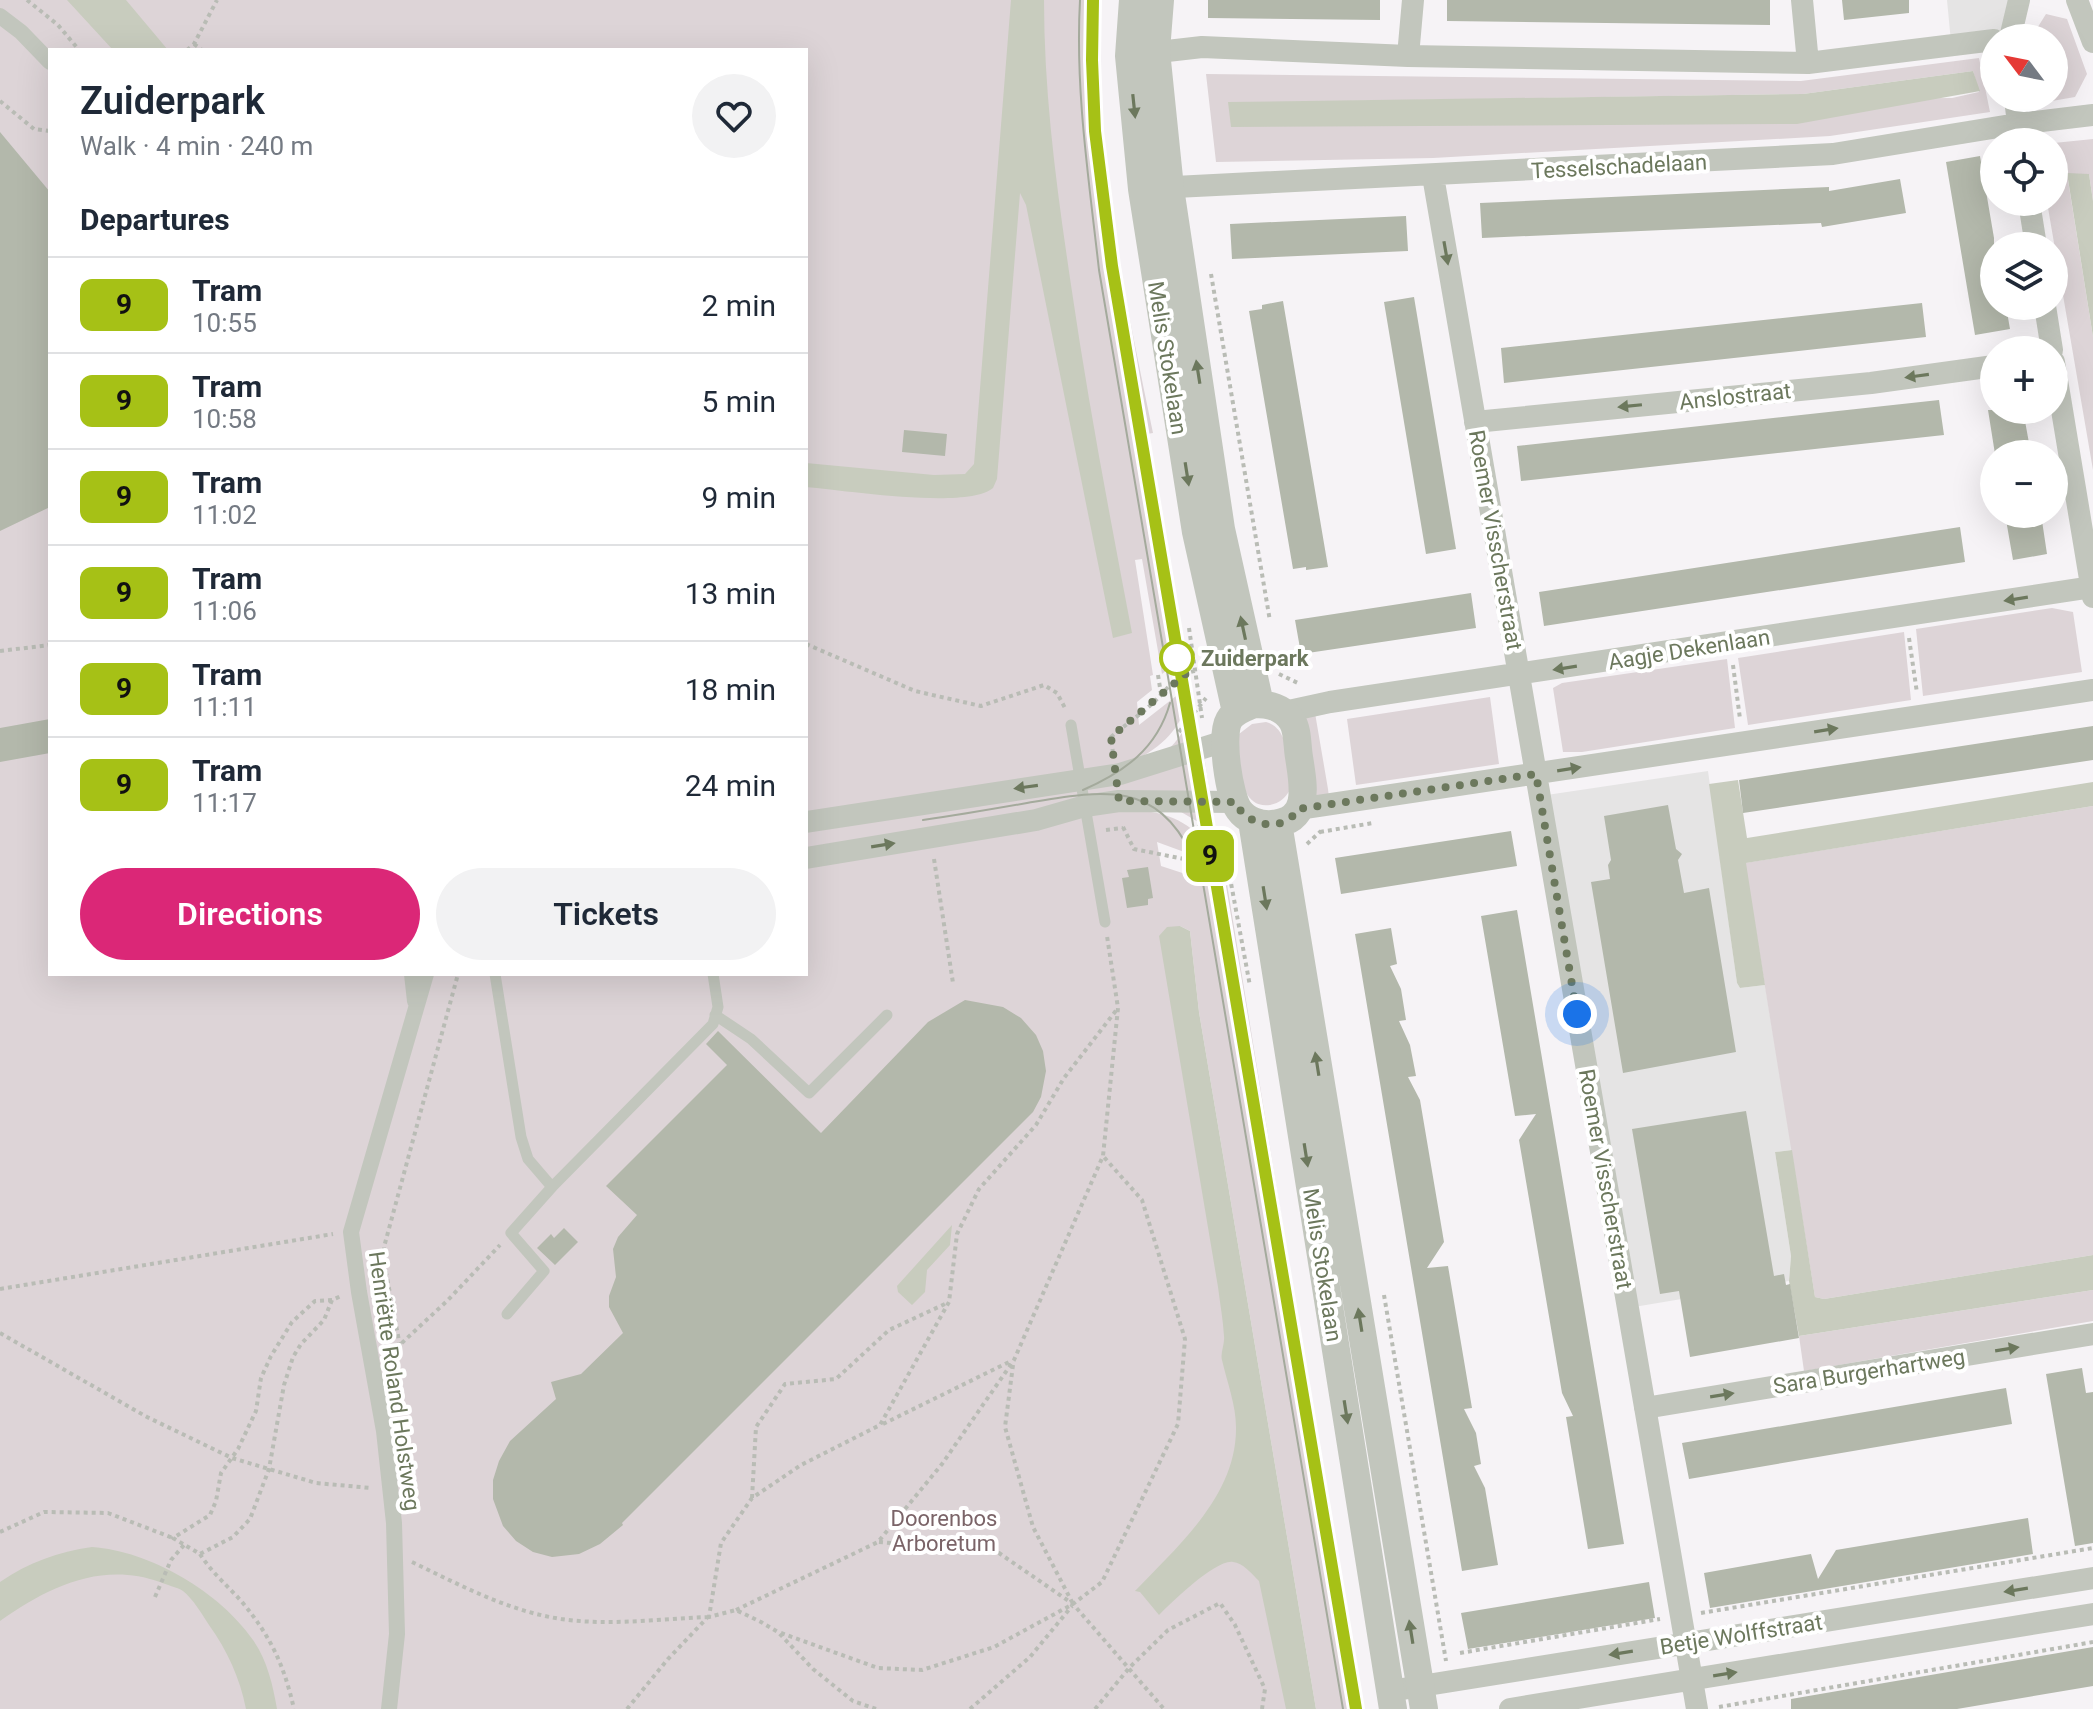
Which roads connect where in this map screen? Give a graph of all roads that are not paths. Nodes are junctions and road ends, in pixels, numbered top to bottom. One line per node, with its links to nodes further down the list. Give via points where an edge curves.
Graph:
1 (1133, 0): 11 (street, Melis Stokelaan)
2 (1160, 0): 11 (street, Melis Stokelaan)
3 (1413, 0): 12 (street)
4 (1802, 0): 14 (street)
5 (2019, 0): 8 (street)
6 (2077, 0): 10 (street)
7 (0, 16): 13 (street)
8 (2013, 24)
9 (1980, 42): 14 (street)
10 (2093, 42)
11 (1142, 53): 12 (street, via 1202,47); 19 (street, Melis Stokelaan); 20 (street, Melis Stokelaan, one-way to 20)
12 (1408, 56): 14 (street)
13 (48, 60)
14 (1808, 63)
15 (2093, 115): 16 (street, Tesselschadelaan)
16 (2039, 128)
17 (1980, 137): 18 (street, Tesselschadelaan, via 1833,154)
18 (1433, 176): 19 (street, Tesselschadelaan); 22 (street, Roemer Visscherstraat, one-way to 22)
19 (1170, 188): 20 (street, Tesselschadelaan); 27 (street, Melis Stokelaan, one-way to 19, via 1221,529)
20 (1142, 189): 27 (street, Melis Stokelaan, one-way to 27, via 1196,532)
21 (1980, 368): 22 (street, Anslostraat, one-way to 22)
22 (1475, 422): 25 (street, Roemer Visscherstraat)
23 (2064, 424): 24 (street)
24 (2092, 590): 25 (street, Aagje Dekenlaan, one-way to 25)
25 (1519, 675): 27 (street, Aagje Dekenlaan); 30 (street, Roemer Visscherstraat)
26 (2093, 690): 30 (street, one-way to 26)
27 (1260, 709): 29 (street, via 1229,720); 33 (street, via 1294,726 1304,793)
28 (1071, 725): 31 (lane)
29 (1225, 741): 31 (street, via 1114,764); 33 (street)
30 (1536, 774): 33 (street); 47 (street, Roemer Visscherstraat)
31 (1079, 781): 32 (lane); 34 (street, one-way to 34)
32 (1085, 806): 33 (street, via 1119,801); 35 (street, one-way to 32, via 1036,820); 36 (lane)
33 (1266, 814): 52 (street, Melis Stokelaan, one-way to 33); 53 (street, Melis Stokelaan, one-way to 53)
34 (808, 822)
35 (808, 858)
36 (1105, 922)
37 (412, 976): 41 (street)
38 (425, 976): 41 (street, Henriëtte Roland Holstweg)
39 (495, 976): 44 (lane, via 521,1137 528,1159)
40 (713, 976): 42 (lane)
41 (416, 1007): 54 (street, Henriëtte Roland Holstweg, via 351,1232 384,1431 396,1554 397,1634)
42 (715, 1015): 43 (lane, via 751,1039 809,1093); 44 (lane, via 701,1039)
43 (887, 1015)
44 (552, 1187): 45 (lane, via 511,1233 544,1271)
45 (507, 1314)
46 (2093, 1334): 47 (street, Sara Burgerhartweg, one-way to 46)
47 (1645, 1408): 50 (street, Roemer Visscherstraat)
48 (2093, 1578): 50 (street, Betje Wolffstraat, one-way to 50)
49 (2093, 1614): 51 (street, Betje Wolffstraat, one-way to 49)
50 (1686, 1642): 51 (street, Roemer Visscherstraat); 52 (street, Betje Wolffstraat, one-way to 52)
51 (1692, 1679): 55 (street, Betje Wolffstraat); 56 (street, Roemer Visscherstraat)
52 (1422, 1698): 53 (street, Betje Wolffstraat)
53 (1392, 1700)
54 (389, 1709)
55 (1510, 1709)
56 (1697, 1709)

